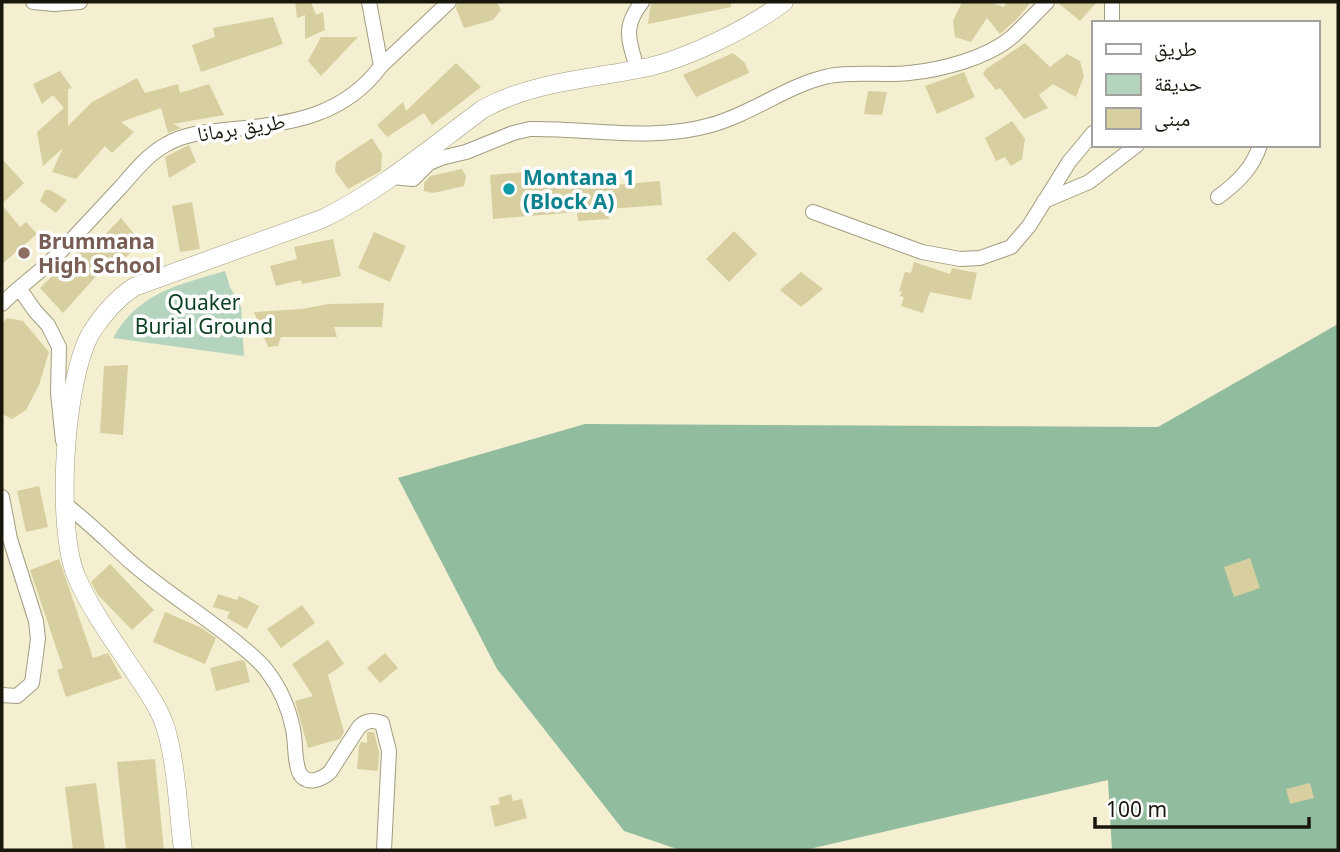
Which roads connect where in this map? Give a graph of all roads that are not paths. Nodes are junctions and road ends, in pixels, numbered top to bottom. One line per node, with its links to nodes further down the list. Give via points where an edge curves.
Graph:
1 (33, 2): 2 (street)
2 (80, 2)
3 (369, 2): 10 (street)
4 (449, 2): 10 (street, طريق برمانا)
5 (642, 2): 11 (street, via 628,28)
6 (784, 2): 11 (main road, via 693,52)
7 (1047, 2): 15 (street, via 1012,37 975,58 909,74 828,76 713,125 686,131 639,134 530,129 429,163 413,179)
8 (1112, 2): 9 (street)
9 (1112, 21)
10 (381, 66): 19 (street, طريق برمانا, via 353,96 330,109 239,129 196,133 157,149 52,260)
11 (638, 69): 15 (main road, via 538,88 498,101)
12 (1092, 134): 17 (street)
13 (1135, 147): 17 (street, via 1090,182)
14 (1259, 147): 16 (street, via 1245,173)
15 (393, 177): 21 (main road, via 322,219 153,278 115,300 91,334 81,359)
16 (1218, 197)
17 (1044, 201): 18 (street, via 1011,247 980,258 960,259 922,252)
18 (813, 212)
19 (19, 288): 20 (street, طريق برمانا); 21 (street, via 60,347 59,418)
20 (2, 304)
21 (65, 453): 23 (main road)
22 (2, 497): 24 (street, via 38,639 32,683 17,696)
23 (66, 505): 25 (main road, via 68,552 77,578 166,728); 26 (street, via 268,671 285,702 300,773 306,779 324,778 365,721 382,723 389,751)
24 (2, 695)
25 (183, 850)
26 (384, 850)

